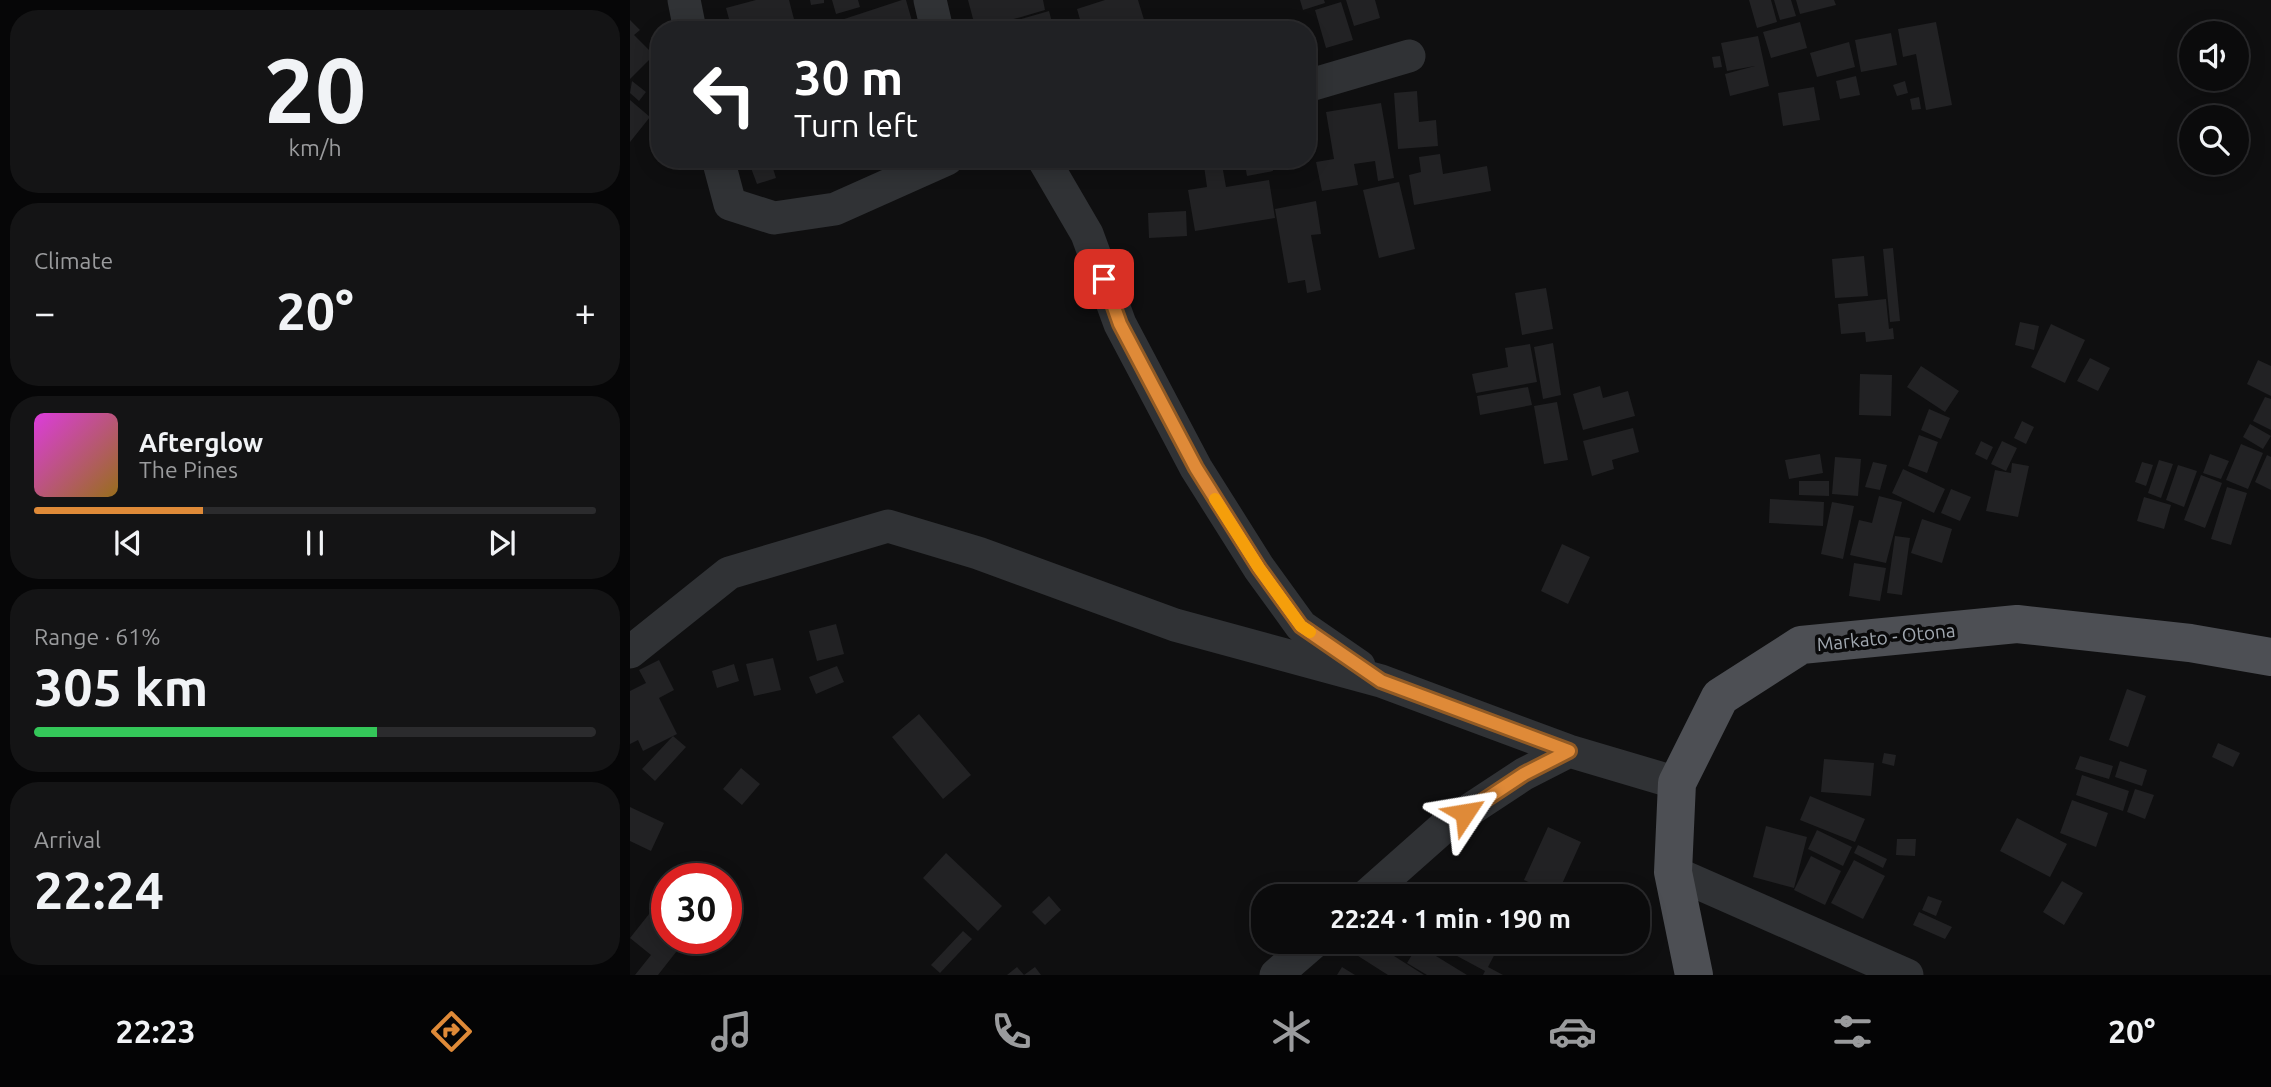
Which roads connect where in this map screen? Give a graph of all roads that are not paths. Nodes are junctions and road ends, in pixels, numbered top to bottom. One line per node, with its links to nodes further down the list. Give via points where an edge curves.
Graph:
1 (684, 0): 3 (street)
2 (930, 0): 4 (street)
3 (688, 21)
4 (935, 21)
5 (1409, 56): 6 (street)
6 (1316, 83)
7 (720, 168): 8 (street, via 730,204 774,218 835,209)
8 (927, 168)
9 (1047, 168): 12 (street, via 1087,234 1120,324 1161,404 1259,568 1301,626)
10 (630, 652): 12 (street, via 729,573 888,526 978,553 1175,625)
11 (2271, 657): 14 (main road, Markato - Otona, via 2017,624 1801,645 1720,697)
12 (1381, 681): 13 (street)
13 (1569, 751): 14 (street); 16 (street, via 1524,774 1445,826)
14 (1677, 783): 15 (main road, Markato - Otona)
15 (1673, 872): 19 (main road, Markato - Otona); 20 (street)
16 (1380, 884)
17 (1300, 954): 18 (street)
18 (1276, 975)
19 (1694, 975)
20 (1907, 975)

